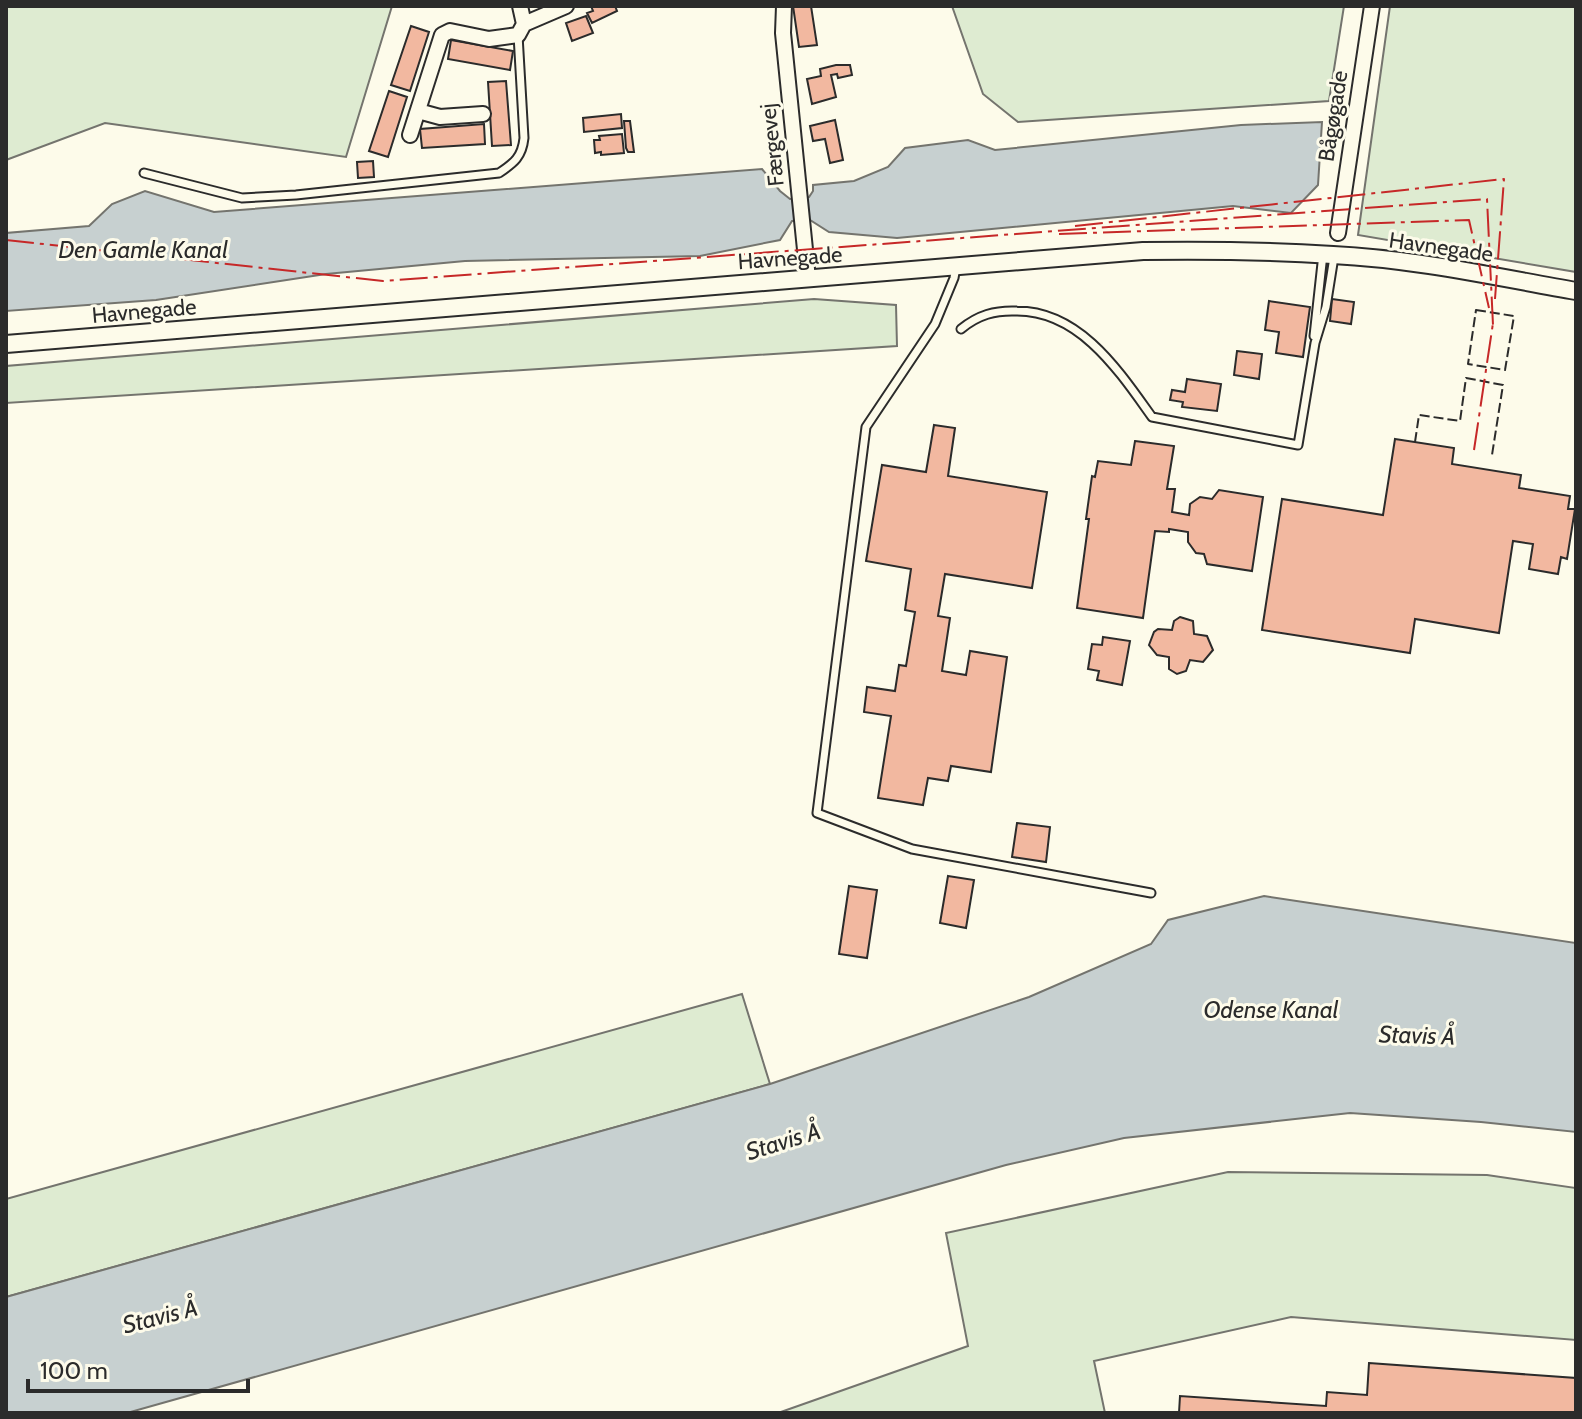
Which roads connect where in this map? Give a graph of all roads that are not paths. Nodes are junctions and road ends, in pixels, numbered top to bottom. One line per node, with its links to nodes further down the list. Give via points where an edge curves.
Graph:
1 (520, 6): 5 (street)
2 (566, 6): 5 (street)
3 (784, 6): 13 (street, Færgevej)
4 (1372, 6): 10 (street, Bågøgade)
5 (521, 30): 6 (street, via 489,39 450,31 442,35); 9 (lane, via 524,138 515,162 499,173 242,198)
6 (418, 111): 7 (street, via 440,117); 8 (street)
7 (483, 114)
8 (410, 135)
9 (144, 173)
10 (1338, 233)
11 (1328, 254): 12 (street, Havnegade, via 1143,251); 14 (street, Havnegade); 15 (lane, via 1298,445 1152,417 1089,340 1035,311 999,310)
12 (956, 267): 13 (street, Havnegade); 17 (lane, via 935,324 866,427 817,813 912,849)
13 (808, 279): 16 (street, Havnegade)
14 (1576, 291)
15 (961, 329)
16 (6, 344)
17 (1151, 893)

